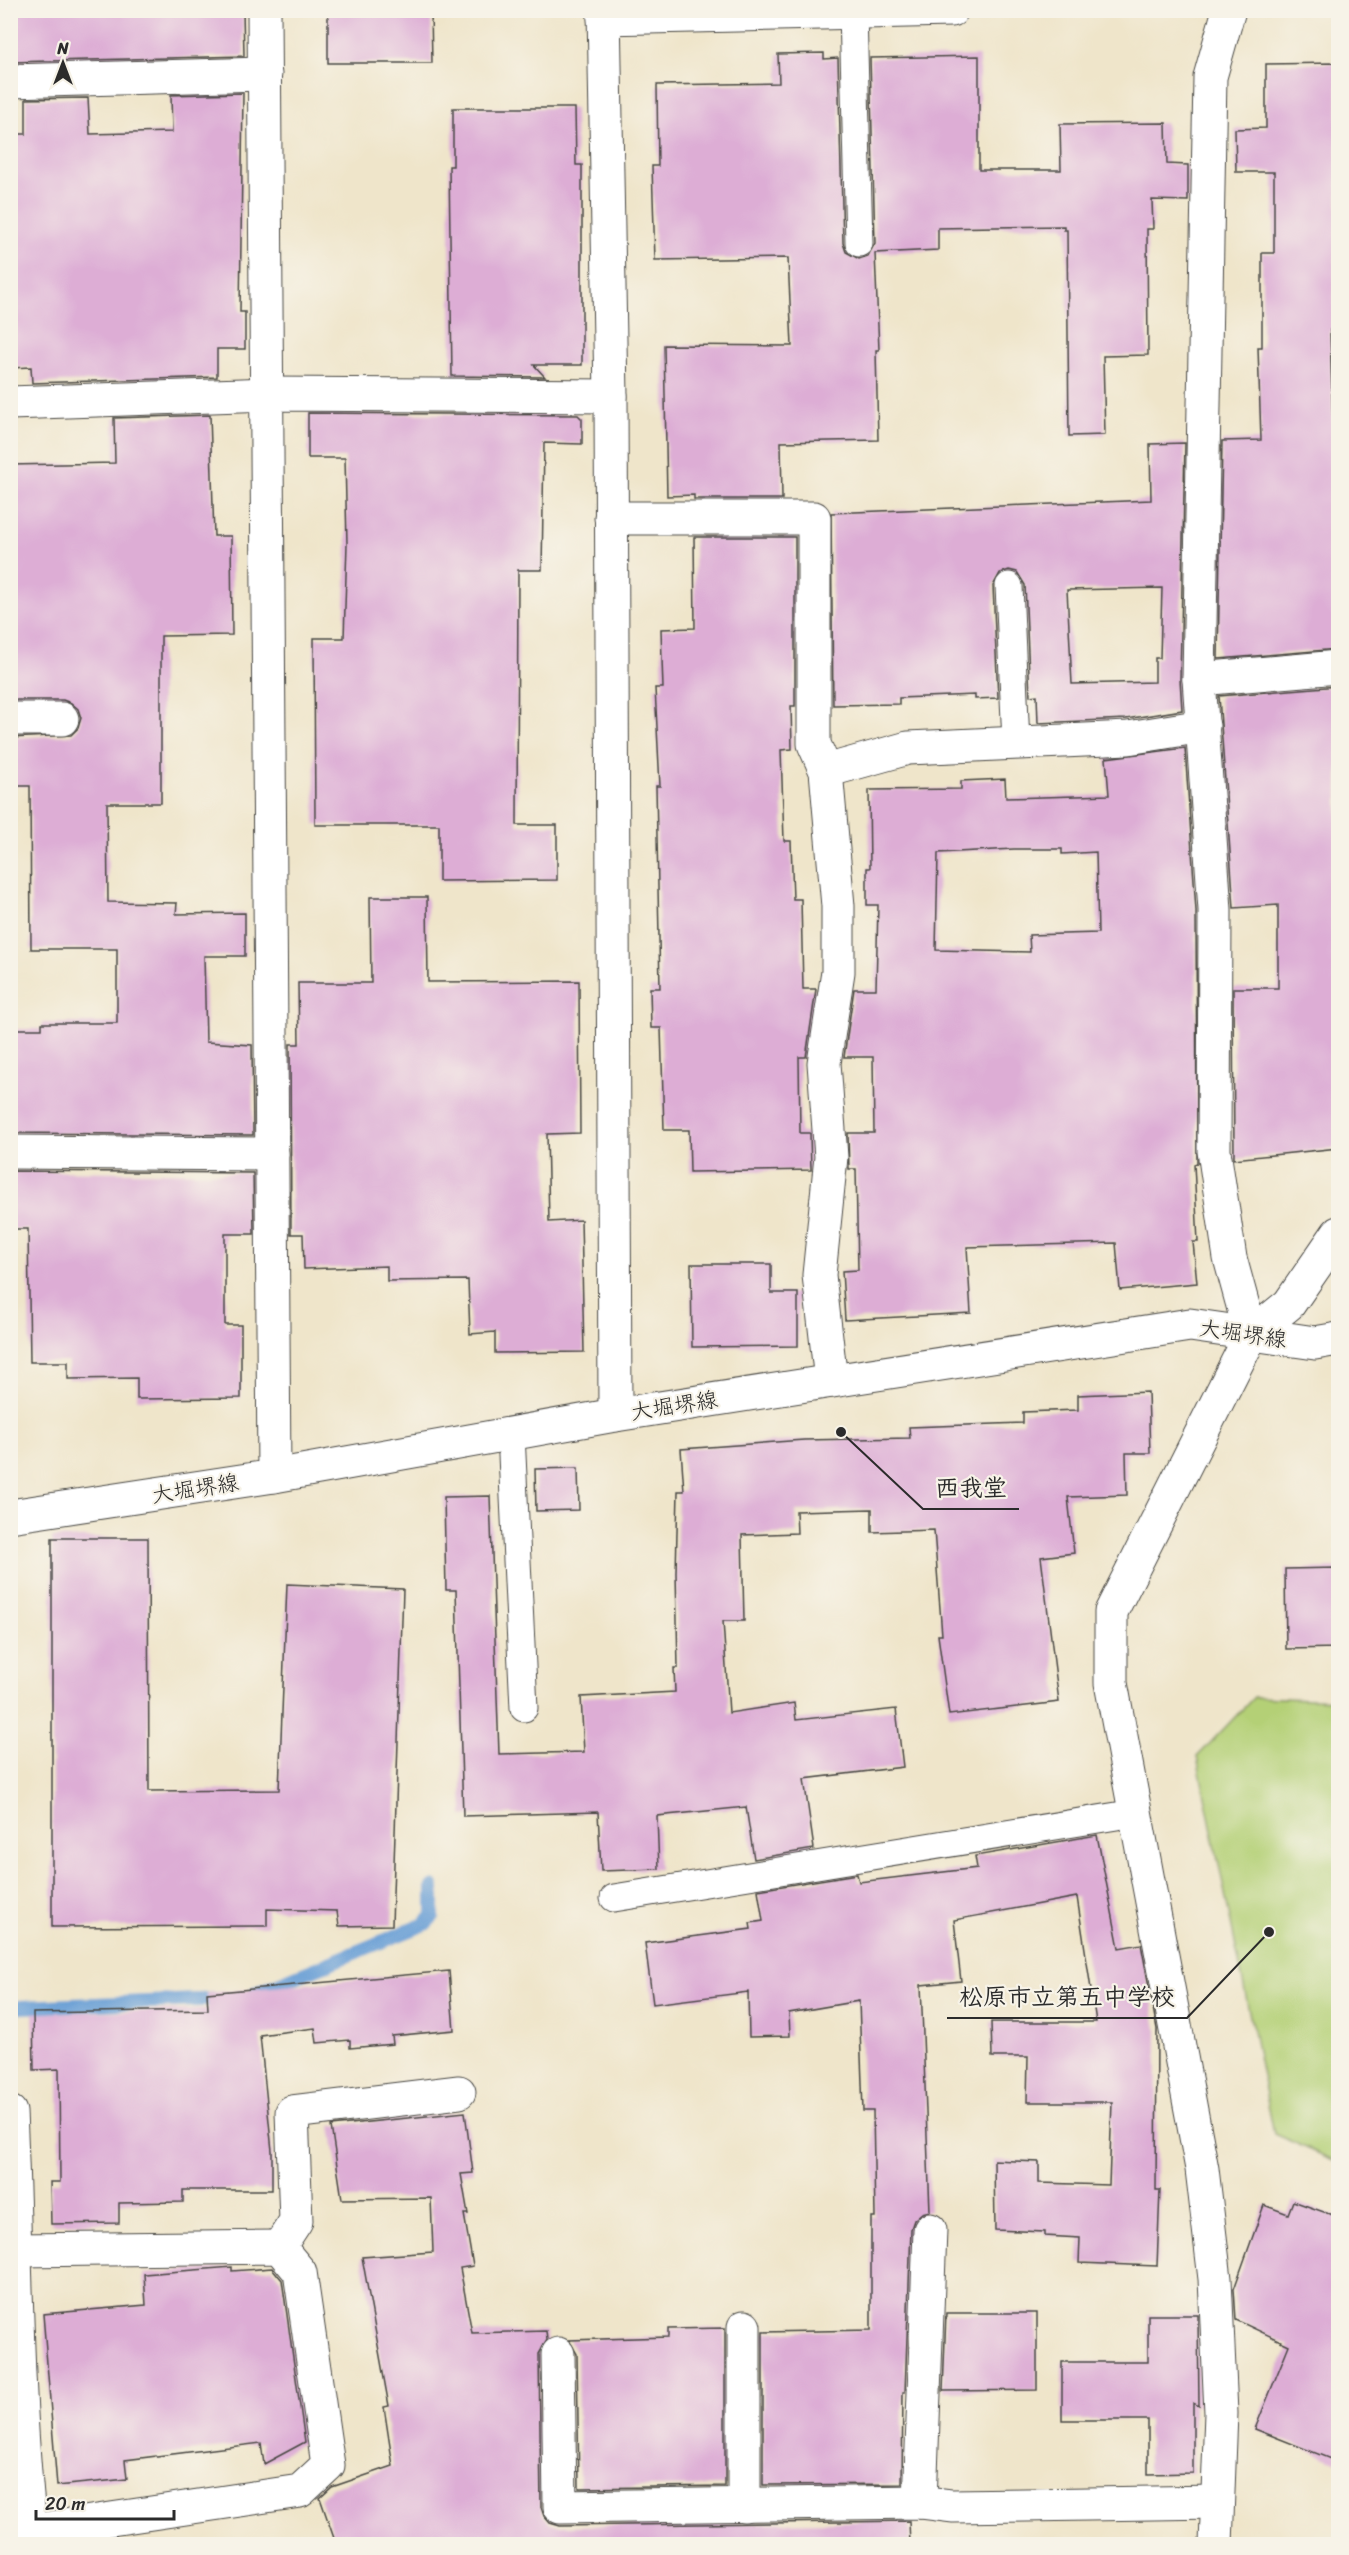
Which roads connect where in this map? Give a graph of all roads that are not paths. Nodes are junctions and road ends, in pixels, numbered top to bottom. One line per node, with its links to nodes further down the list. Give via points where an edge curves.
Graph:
1 (264, 10): 6 (street)
2 (952, 10): 4 (street)
3 (1229, 10): 15 (street, via 1210,77)
4 (853, 12): 5 (street); 8 (lane)
5 (604, 14): 10 (street)
6 (265, 74): 7 (street); 9 (street)
7 (10, 81)
8 (859, 243)
9 (268, 394): 10 (street); 11 (street); 22 (street)
10 (611, 396): 12 (street)
11 (10, 403)
12 (611, 518): 20 (street, via 814,518 814,744); 27 (street)
13 (1009, 586): 19 (lane)
14 (1338, 667): 15 (street)
15 (1199, 679): 18 (street)
16 (10, 719): 17 (street)
17 (62, 719)
18 (1203, 726): 19 (street, via 1128,738); 24 (street, via 1215,910 1215,1151 1230,1258)
19 (1016, 743): 20 (street, via 908,748)
20 (826, 771): 26 (street, via 838,906 838,972 824,1063 831,1157 819,1275)
21 (10, 1152): 22 (street)
22 (272, 1154): 29 (street)
23 (1338, 1233): 24 (street, via 1289,1304)
24 (1251, 1335): 25 (street, 大堀堺線, via 1315,1343); 26 (street, 大堀堺線, via 1190,1325); 32 (street, via 1111,1612 1111,1683)
25 (1338, 1339)
26 (831, 1381): 27 (street, 大堀堺線)
27 (615, 1414): 28 (street, 大堀堺線)
28 (511, 1434): 29 (street, 大堀堺線); 31 (lane)
29 (274, 1476): 30 (street, 大堀堺線)
30 (10, 1516)
31 (524, 1708)
32 (1135, 1813): 33 (lane); 42 (street, via 1202,2169 1215,2279 1221,2413)
33 (614, 1898)
34 (459, 2092): 38 (street, via 292,2112 296,2221)
35 (10, 2112): 37 (street)
36 (930, 2230): 41 (street)
37 (14, 2235): 38 (street); 44 (street, via 18,2400)
38 (279, 2247): 44 (street, via 300,2272 328,2464 300,2491)
39 (744, 2327): 43 (street)
40 (558, 2354): 43 (street, via 560,2507)
41 (920, 2502): 42 (street, via 952,2506); 43 (street)
42 (1217, 2502): 45 (street)
43 (744, 2505)
44 (31, 2538)
45 (1216, 2544)

